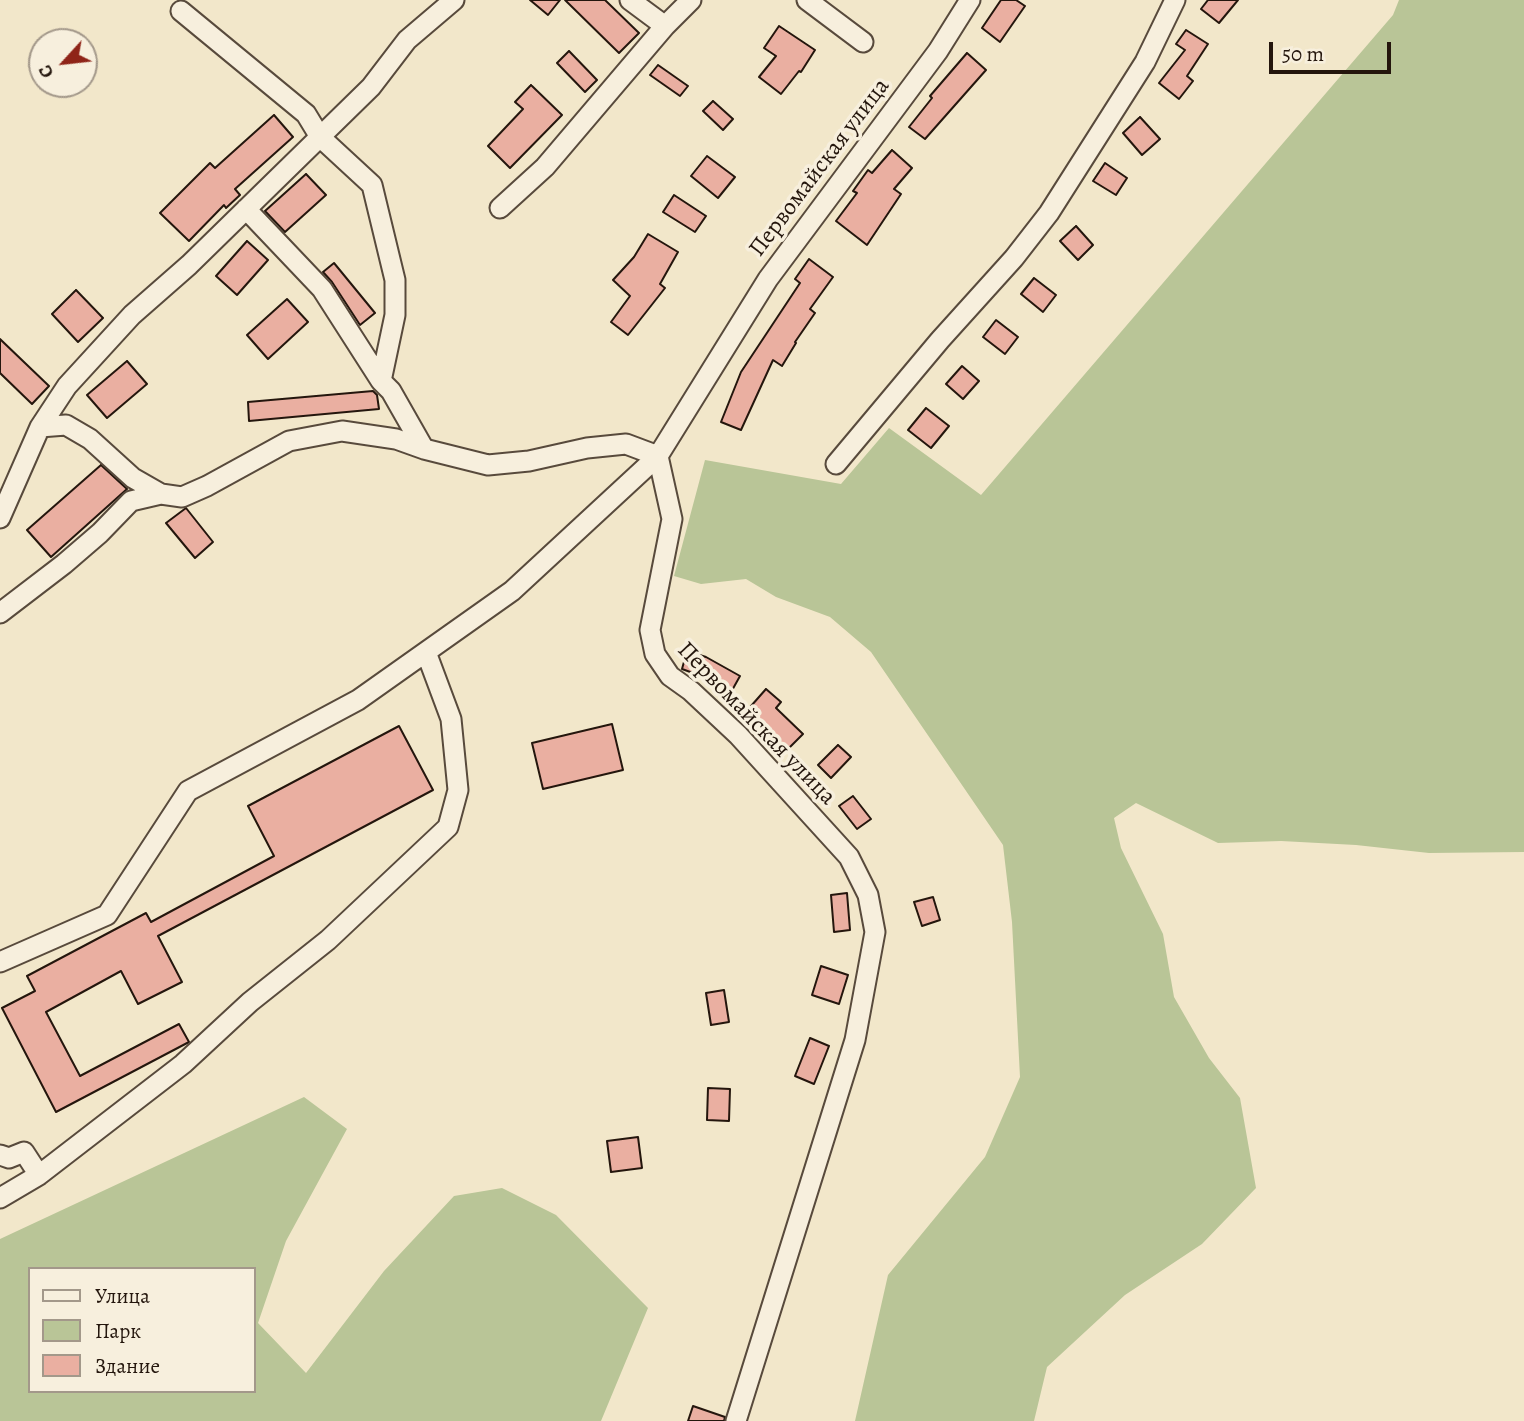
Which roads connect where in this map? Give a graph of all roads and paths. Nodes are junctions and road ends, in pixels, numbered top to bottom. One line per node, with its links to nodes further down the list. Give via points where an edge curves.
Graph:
1 (454, 0): 10 (street, via 407,40 371,87)
2 (630, 0): 8 (street)
3 (691, 0): 8 (street)
4 (807, 0): 9 (street)
5 (970, 0): 16 (street, Первомайская улица, via 938,51 768,279)
6 (1175, 0): 17 (street, via 1145,62 1049,213)
7 (181, 11): 10 (street, via 306,114)
8 (665, 26): 11 (street, via 545,167)
9 (863, 41)
10 (320, 137): 12 (street); 13 (street, via 372,184 395,280 395,314)
11 (500, 208)
12 (246, 209): 13 (street, via 322,289); 14 (street, via 132,315 67,386)
13 (381, 381): 15 (street)
14 (40, 427): 18 (street, via 66,425 90,439 133,478); 19 (street)
15 (424, 449): 16 (street, via 488,465 626,444); 18 (street, via 397,439 342,431 289,441 181,496)
16 (658, 456): 21 (street, via 512,591); 26 (street, Первомайская улица, via 672,519 650,630 655,654 670,676 738,734 849,858 868,895 875,932 855,1040)
17 (836, 464)
18 (161, 494): 20 (street, via 131,502 64,564)
19 (0, 518)
20 (0, 613)
21 (426, 652): 22 (street, via 358,700 188,792 107,915); 24 (street, via 451,719 457,790 448,827 328,940 250,1002 183,1064)
22 (0, 962)
23 (0, 1155): 24 (street, via 9,1158 24,1152)
24 (39, 1175): 25 (street)
25 (0, 1198)
26 (736, 1421)

